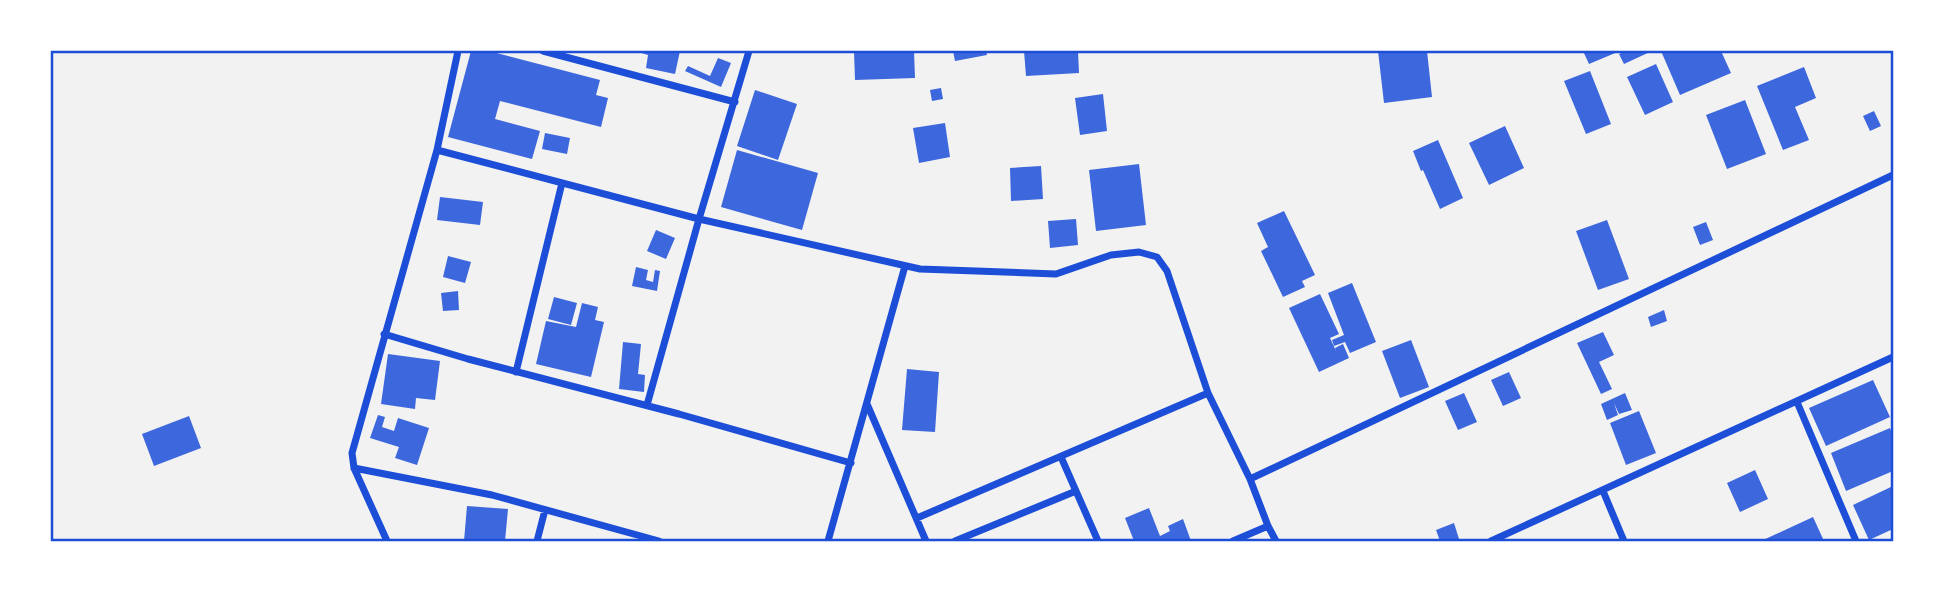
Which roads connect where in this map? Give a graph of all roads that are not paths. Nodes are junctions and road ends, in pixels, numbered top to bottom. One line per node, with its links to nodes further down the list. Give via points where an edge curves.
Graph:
1 (458, 51): 5 (street)
2 (543, 51): 4 (street)
3 (749, 51): 4 (street)
4 (735, 102): 8 (street)
5 (437, 150): 7 (street); 10 (street)
6 (1893, 176): 20 (street)
7 (562, 183): 8 (street); 12 (street)
8 (699, 219): 9 (street); 16 (street)
9 (905, 266): 13 (street, via 1056,274 1111,255 1139,252 1157,257 1167,271); 15 (street)
10 (384, 334): 12 (street); 19 (street, via 352,453)
11 (1893, 357): 14 (street)
12 (516, 372): 16 (street)
13 (1208, 393): 17 (street); 20 (street)
14 (1797, 402): 22 (street); 37 (street)
15 (867, 404): 18 (street); 24 (street)
16 (647, 405): 18 (street)
17 (1061, 457): 21 (street); 24 (street)
18 (851, 463): 29 (street)
19 (354, 468): 23 (street); 26 (street)
20 (1250, 479): 25 (street)
21 (1076, 491): 31 (street); 32 (street)
22 (1602, 491): 35 (street); 36 (street)
23 (545, 510): 27 (street); 28 (street)
24 (917, 518): 30 (street)
25 (1268, 526): 33 (street); 34 (street)
26 (387, 541)
27 (537, 541)
28 (659, 541)
29 (828, 541)
30 (926, 541)
31 (955, 541)
32 (1098, 541)
33 (1233, 541)
34 (1276, 541)
35 (1491, 541)
36 (1623, 541)
37 (1856, 541)

